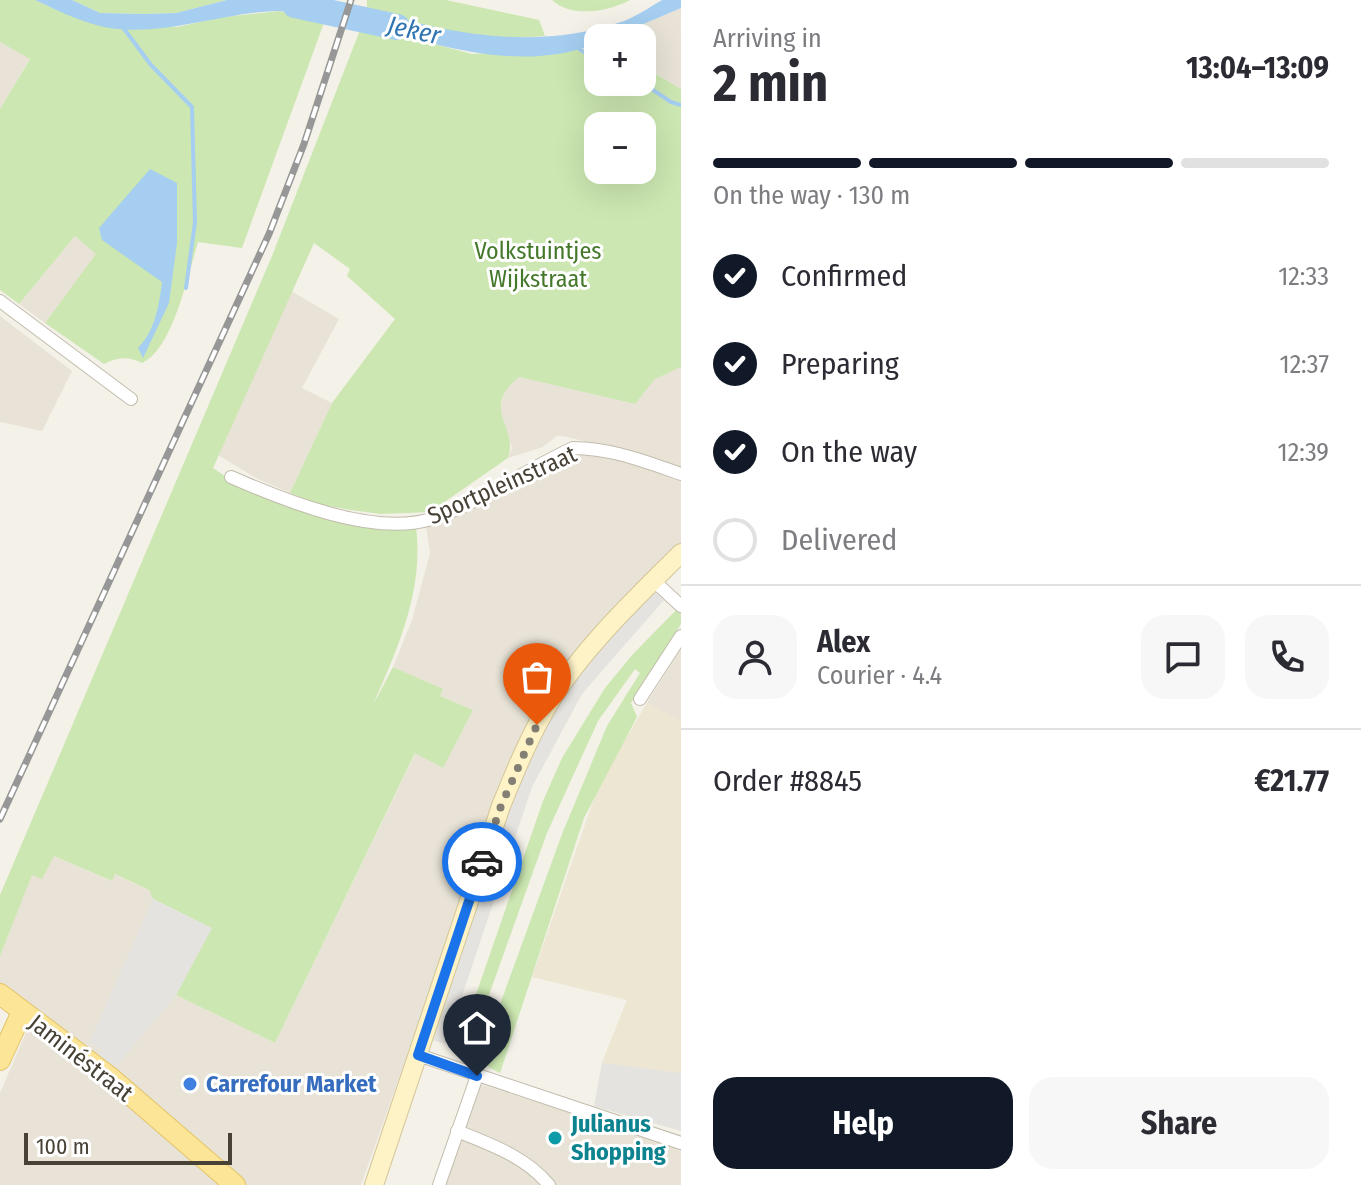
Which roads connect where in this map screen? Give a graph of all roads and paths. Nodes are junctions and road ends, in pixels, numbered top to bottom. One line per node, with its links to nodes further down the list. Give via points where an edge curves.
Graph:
1 (0, 301): 2 (street)
2 (131, 399)
3 (681, 474): 4 (street, Sportpleinstraat, via 615,453 573,448 433,519 392,523 311,510)
4 (231, 477)
5 (681, 553): 6 (street)
6 (653, 580): 7 (street); 12 (street, via 578,663 537,725 501,806)
7 (681, 606)
8 (681, 636): 9 (street)
9 (640, 699)
10 (0, 994): 11 (main road, Jaminéstraat)
11 (22, 1012): 13 (main road); 18 (main road, Jaminéstraat, via 111,1078)
12 (418, 1055): 14 (street); 17 (street)
13 (0, 1060)
14 (477, 1076): 15 (street); 16 (street)
15 (457, 1131): 19 (street); 20 (street, via 537,1170)
16 (681, 1143)
17 (377, 1182)
18 (235, 1185)
19 (439, 1185)
20 (549, 1185)

